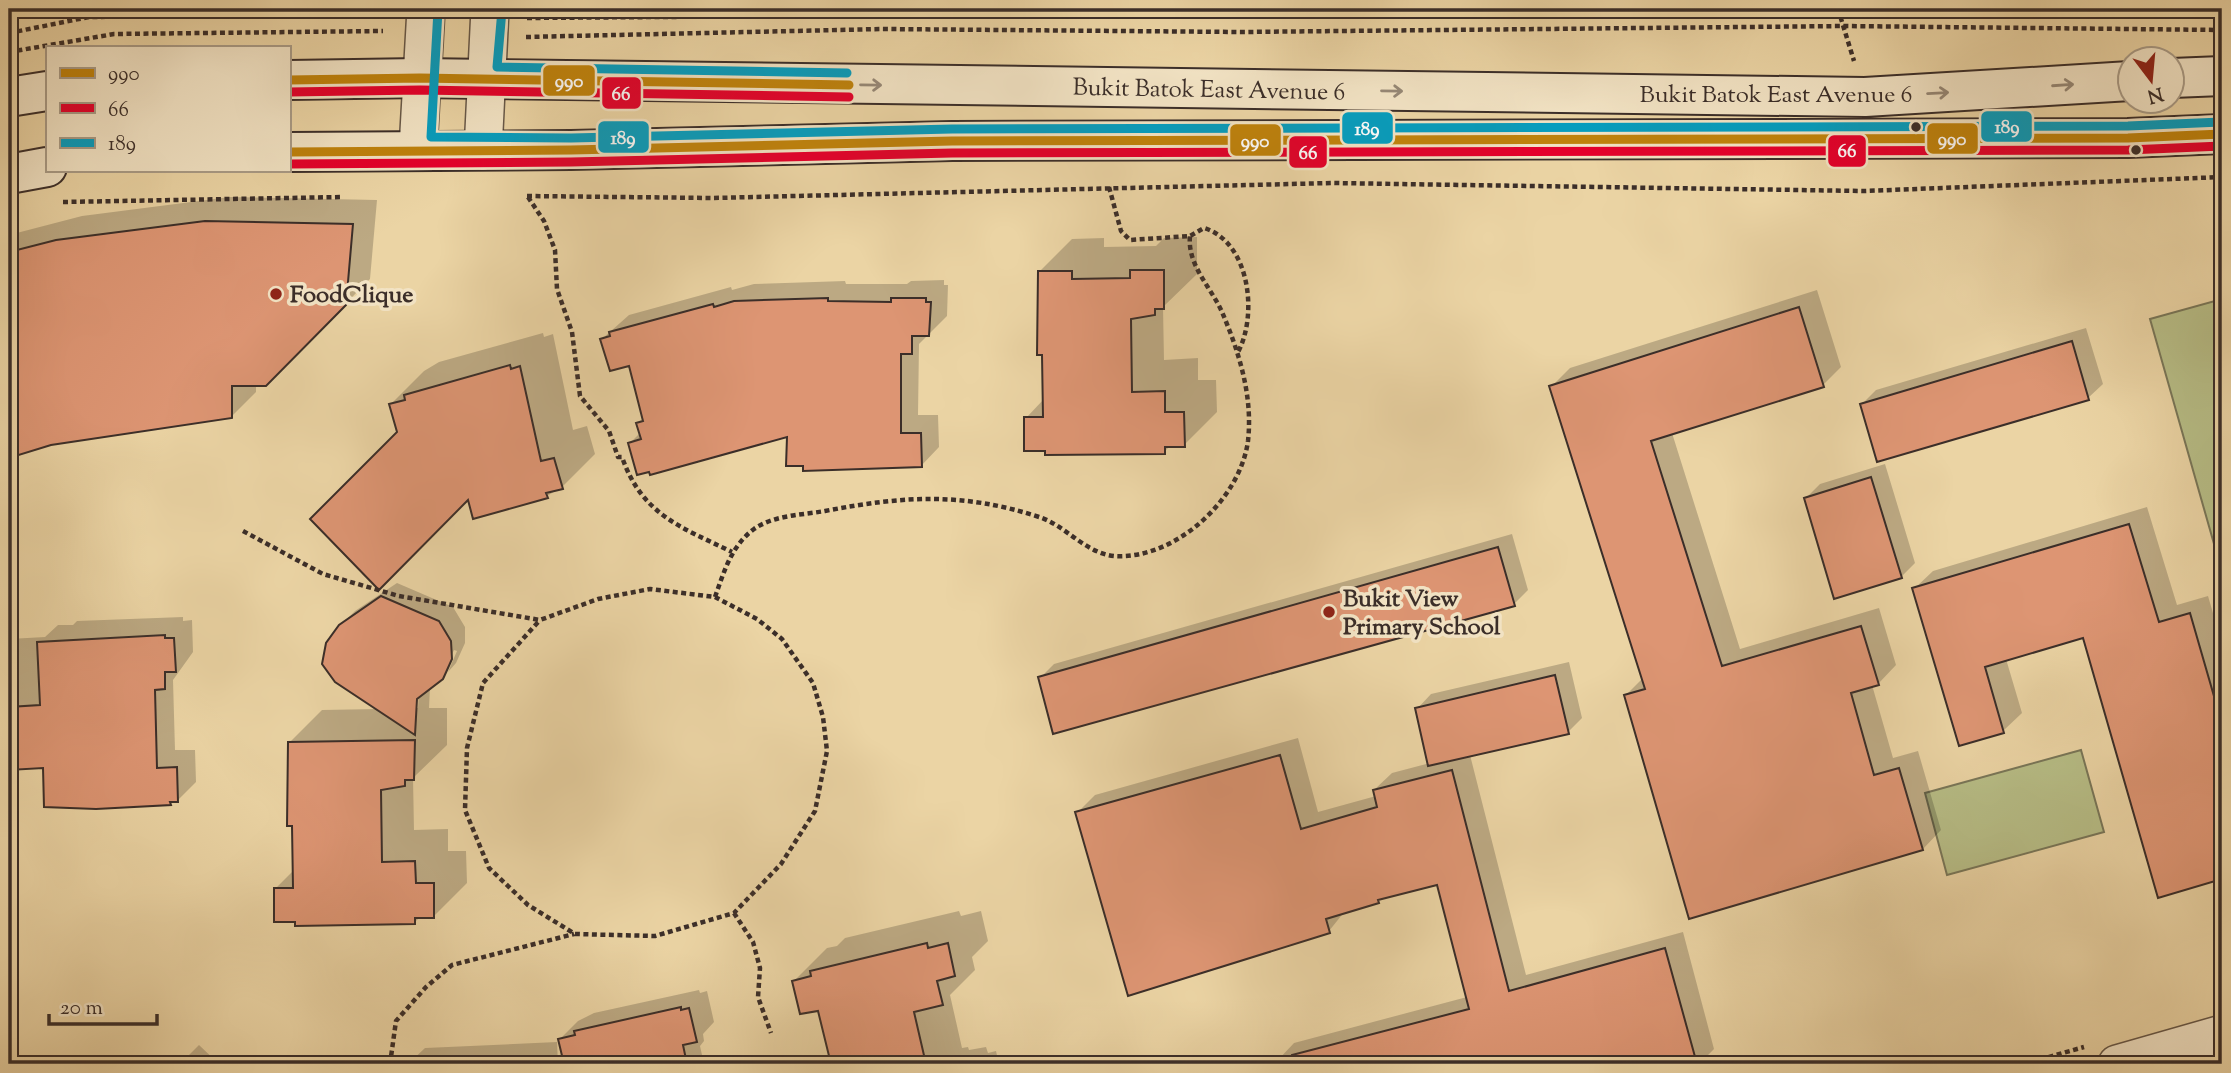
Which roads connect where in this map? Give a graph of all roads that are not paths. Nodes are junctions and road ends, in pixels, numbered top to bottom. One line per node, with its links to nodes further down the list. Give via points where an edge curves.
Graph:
1 (426, 12): 5 (street)
2 (490, 13): 6 (street)
3 (2222, 76): 4 (main road)
4 (2186, 77)
5 (420, 78): 6 (main road, Bukit Batok East Avenue 6); 7 (main road, Bukit Batok East Avenue 6); 12 (street)
6 (484, 79): 8 (main road, Bukit Batok East Avenue 6, one-way to 8, via 1865,97); 13 (street)
7 (290, 80)
8 (2116, 82)
9 (46, 91): 10 (main road)
10 (9, 97)
11 (2222, 134): 13 (main road, Bukit Batok East Avenue 6, via 952,141)
12 (418, 149): 13 (main road, Bukit Batok East Avenue 6); 14 (main road, Bukit Batok East Avenue 6)
13 (483, 151)
14 (290, 152)
15 (46, 167): 16 (main road)
16 (9, 174)
17 (2222, 1034): 19 (street)
18 (2222, 1061): 20 (street)
19 (2117, 1064)
20 (2212, 1064)

